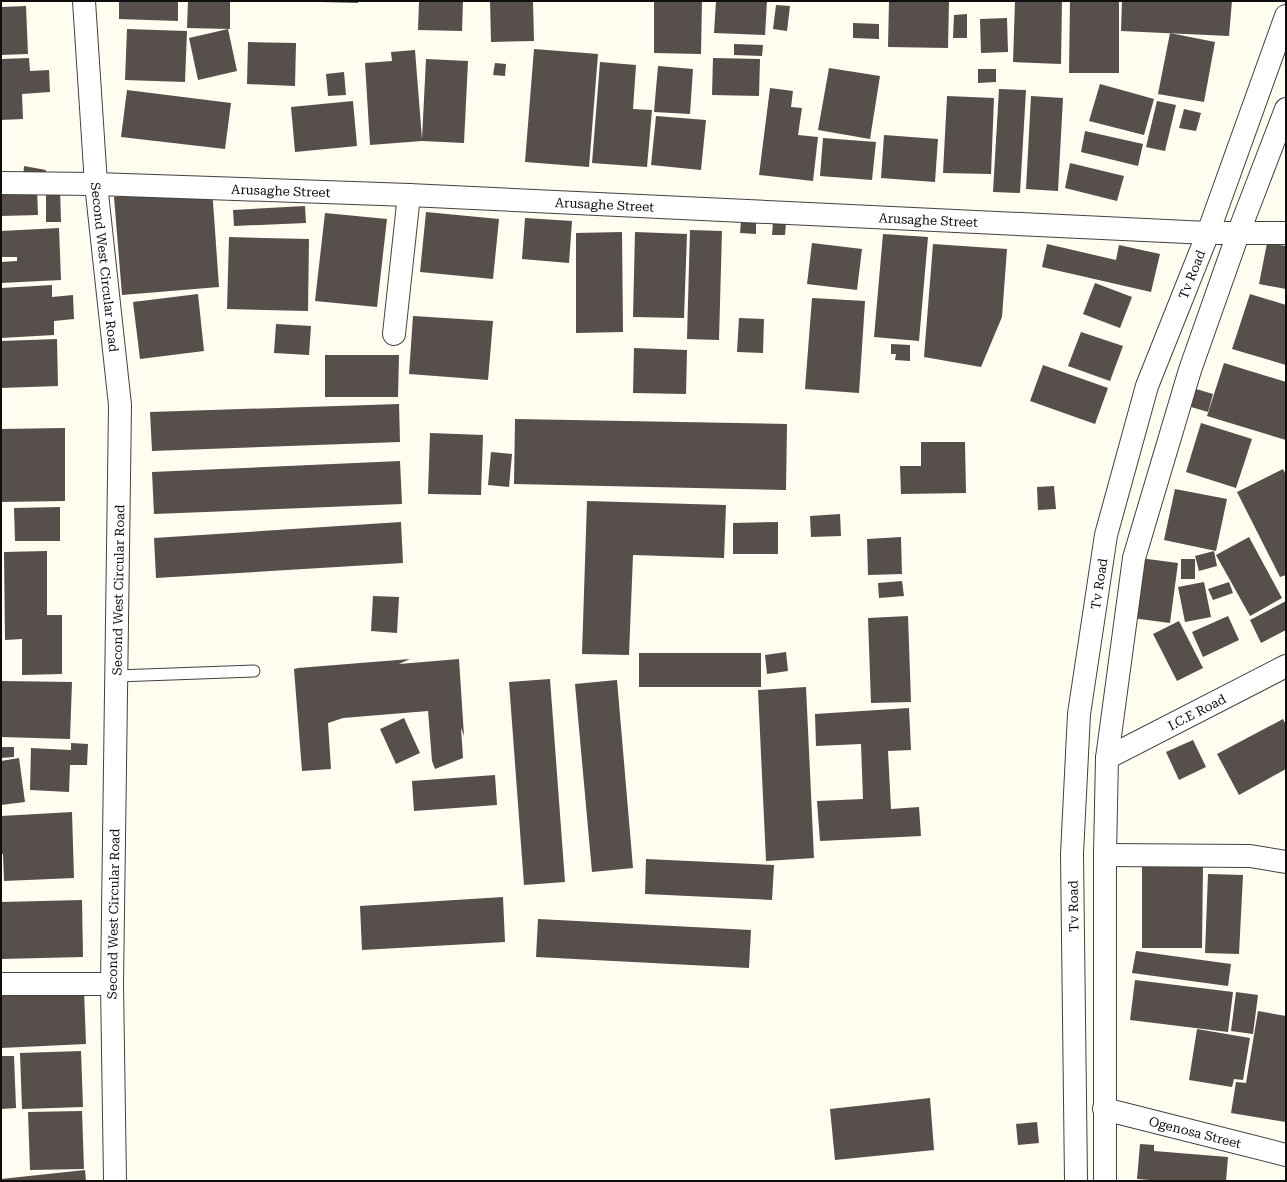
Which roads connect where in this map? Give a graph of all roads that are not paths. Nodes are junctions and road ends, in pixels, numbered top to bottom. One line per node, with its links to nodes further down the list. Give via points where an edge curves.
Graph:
1 (84, 1): 5 (street, Second West Circular Road)
2 (1286, 16): 7 (street, Tv Road)
3 (1286, 109): 9 (street)
4 (1, 183): 5 (street, Arusaghe Street)
5 (96, 184): 6 (street, Arusaghe Street); 13 (street, Second West Circular Road, via 120,405)
6 (409, 195): 7 (street, Arusaghe Street); 10 (street)
7 (1208, 233): 9 (street, Arusaghe Street); 22 (street, Tv Road, via 1147,386 1112,512 1106,535 1079,714 1072,854)
8 (1286, 233): 9 (street, Arusaghe Street)
9 (1238, 234): 14 (street, via 1190,370 1134,558)
10 (394, 334)
11 (1286, 666): 14 (street, I.C.E Road)
12 (254, 671): 13 (lane)
13 (117, 676): 18 (street, Second West Circular Road)
14 (1107, 758): 15 (street)
15 (1105, 855): 16 (street, via 1250,856); 19 (street)
16 (1286, 862)
17 (1, 984): 18 (street)
18 (112, 984): 21 (street, Second West Circular Road)
19 (1104, 1109): 20 (street, Ogenosa Street); 23 (street)
20 (1286, 1155)
21 (115, 1181)
22 (1076, 1181)
23 (1105, 1181)

